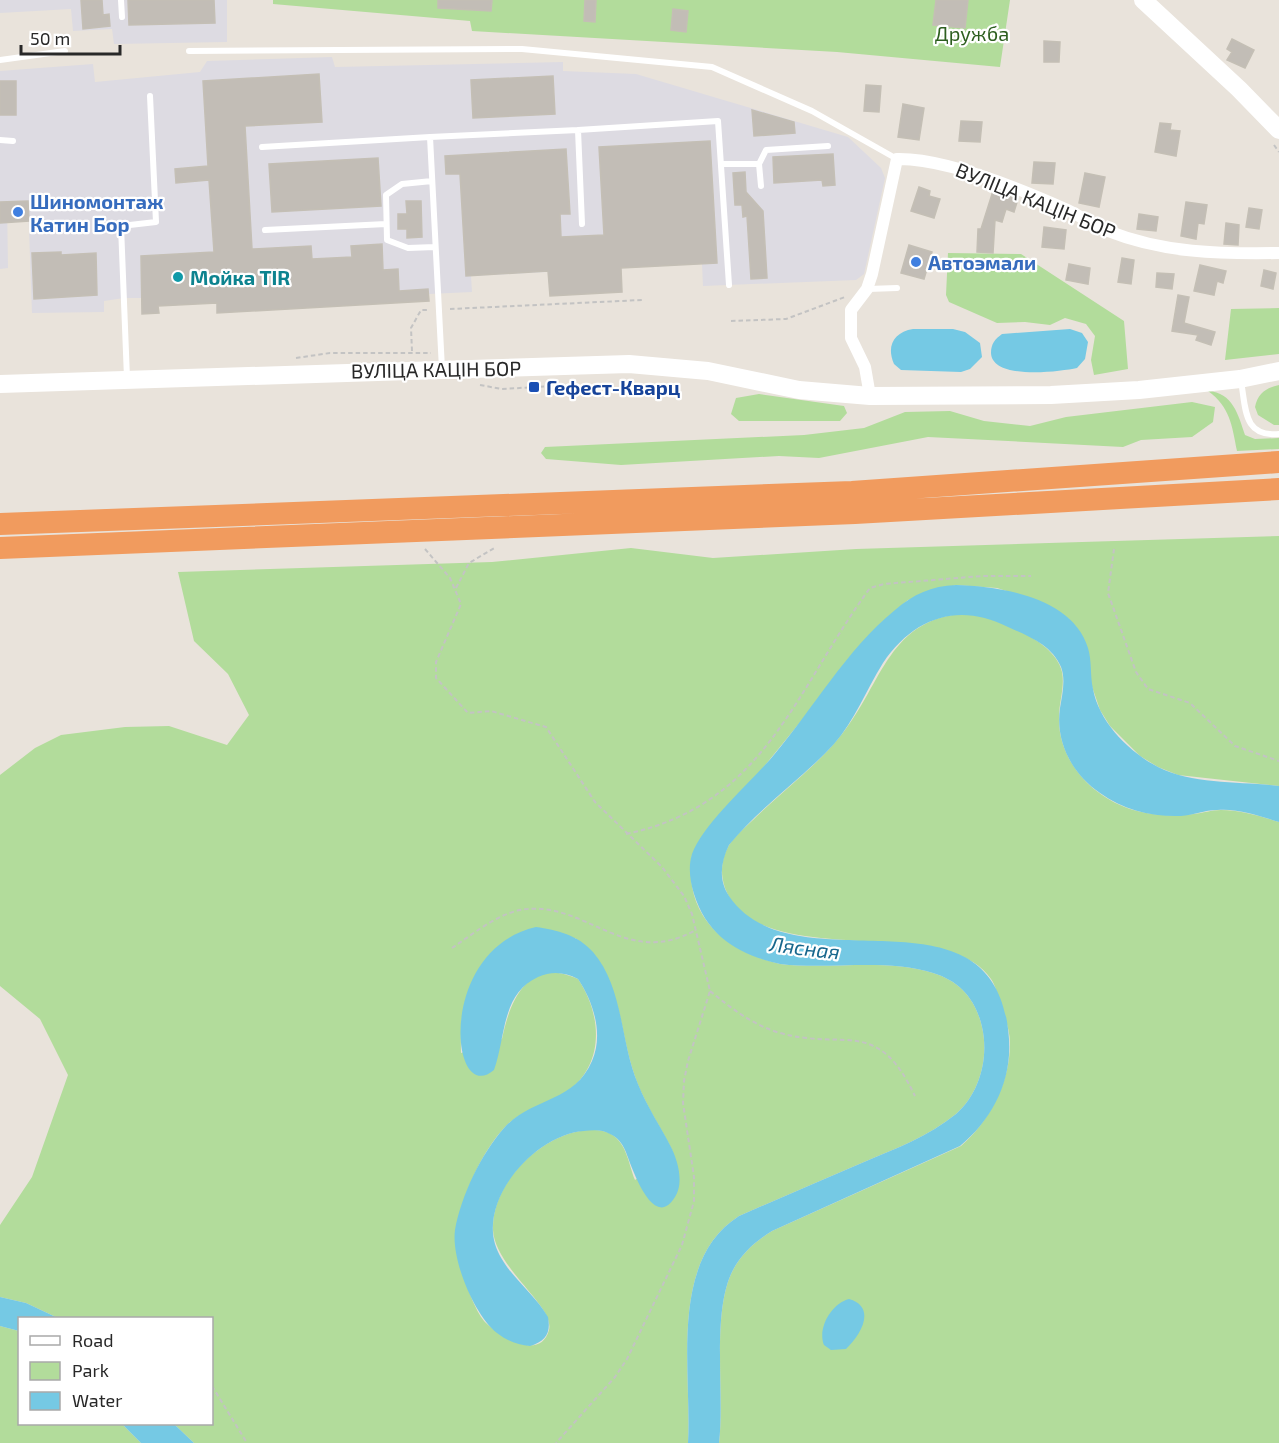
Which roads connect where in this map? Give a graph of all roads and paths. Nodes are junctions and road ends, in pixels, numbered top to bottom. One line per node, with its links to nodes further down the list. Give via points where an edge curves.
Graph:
1 (121, 0): 3 (lane)
2 (1143, 0): 9 (main road)
3 (122, 17)
4 (65, 51): 6 (lane)
5 (189, 51): 15 (lane, via 522,49 712,67 812,111)
6 (0, 60)
7 (150, 96): 33 (lane, via 156,222 121,225)
8 (578, 130): 10 (lane); 16 (lane, via 718,121); 21 (lane)
9 (1279, 130)
10 (429, 137): 14 (lane); 18 (lane)
11 (0, 140): 12 (lane)
12 (14, 141)
13 (828, 146): 17 (lane, via 766,150)
14 (262, 147)
15 (897, 159): 24 (street, ВУЛІЦА КАЦІН БОР, via 948,165 1064,208 1107,231 1168,249 1219,254); 27 (street)
16 (721, 164): 17 (lane); 25 (lane)
17 (759, 164): 19 (lane)
18 (432, 181): 20 (lane, via 402,184 386,195); 23 (lane)
19 (761, 186)
20 (386, 224): 22 (lane); 23 (lane, via 387,240 408,248)
21 (582, 224)
22 (265, 230)
23 (435, 247): 31 (lane)
24 (1279, 253)
25 (729, 285)
26 (897, 288): 27 (lane)
27 (867, 289): 30 (path, via 786,319); 38 (street, via 851,310 851,338 864,367)
28 (642, 300): 29 (path)
29 (471, 309)
30 (731, 321)
31 (442, 370): 33 (main road, ВУЛІЦА КАЦІН БОР); 38 (main road, ВУЛІЦА КАЦІН БОР, via 630,364 708,371 799,390)
32 (1279, 371): 34 (main road, ВУЛІЦА КАЦІН БОР)
33 (127, 379): 35 (main road, ВУЛІЦА КАЦІН БОР)
34 (1240, 380): 38 (main road, ВУЛІЦА КАЦІН БОР, via 1051,395); 39 (lane, via 1248,422 1265,435)
35 (0, 384)
36 (474, 384): 37 (path, via 502,389)
37 (554, 386)
38 (870, 396)
39 (1279, 434)
40 (1279, 462): 42 (highway, via 852,492)
41 (1279, 489): 43 (highway, via 855,513)
42 (0, 524)
43 (403, 531): 45 (highway); 48 (path, via 431,554)
44 (503, 543): 48 (path, via 469,563)
45 (0, 548)
46 (1114, 549): 49 (path, via 1108,593 1136,672 1148,688 1190,703 1235,746)
47 (1031, 576): 50 (path, via 982,576 870,588 781,726 742,774 690,813 655,828)
48 (456, 588): 50 (path, via 462,604 436,662 436,678 468,713 491,711 546,728 595,802)
49 (1279, 762)
50 (626, 834): 51 (path, via 674,882 688,905)
51 (696, 930): 52 (path, via 669,941 641,942 559,913 531,909 496,920); 53 (path)
52 (452, 948)
53 (710, 991): 54 (path, via 736,1012 768,1029 877,1047 891,1057); 57 (path, via 684,1081 694,1201 682,1245 627,1359)
54 (915, 1096)
55 (213, 1388): 56 (path)
56 (247, 1443)
57 (556, 1443)

